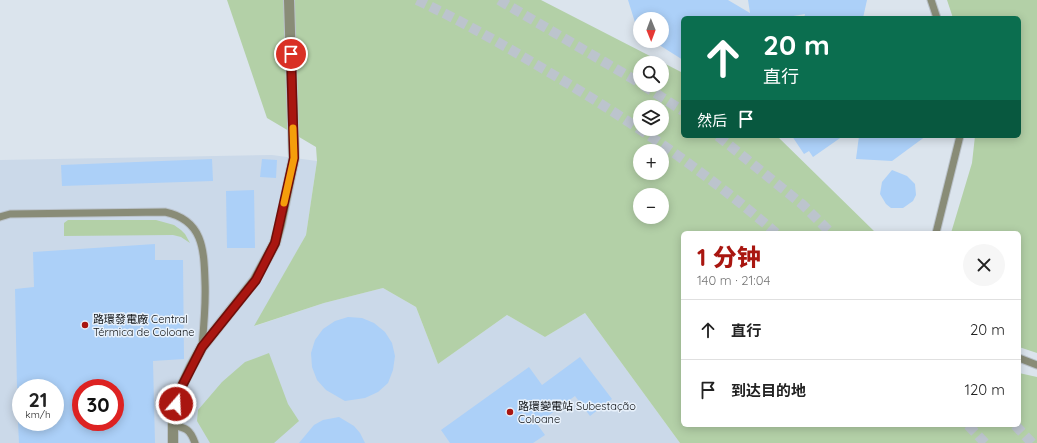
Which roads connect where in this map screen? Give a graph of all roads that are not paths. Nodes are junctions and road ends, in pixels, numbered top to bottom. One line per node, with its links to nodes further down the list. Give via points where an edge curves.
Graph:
1 (289, 0): 7 (street, via 294,158 280,225 275,243 256,280)
2 (931, 0): 3 (lane)
3 (936, 16)
4 (960, 138): 6 (lane)
5 (0, 217): 7 (lane, via 10,214 165,212 186,220 199,236 204,249 206,306)
6 (936, 231)
7 (202, 347): 10 (street, via 180,390)
8 (1021, 359): 9 (lane)
9 (1037, 365)
10 (173, 425): 11 (street); 12 (lane, via 186,428)
11 (173, 443)
12 (195, 443)

